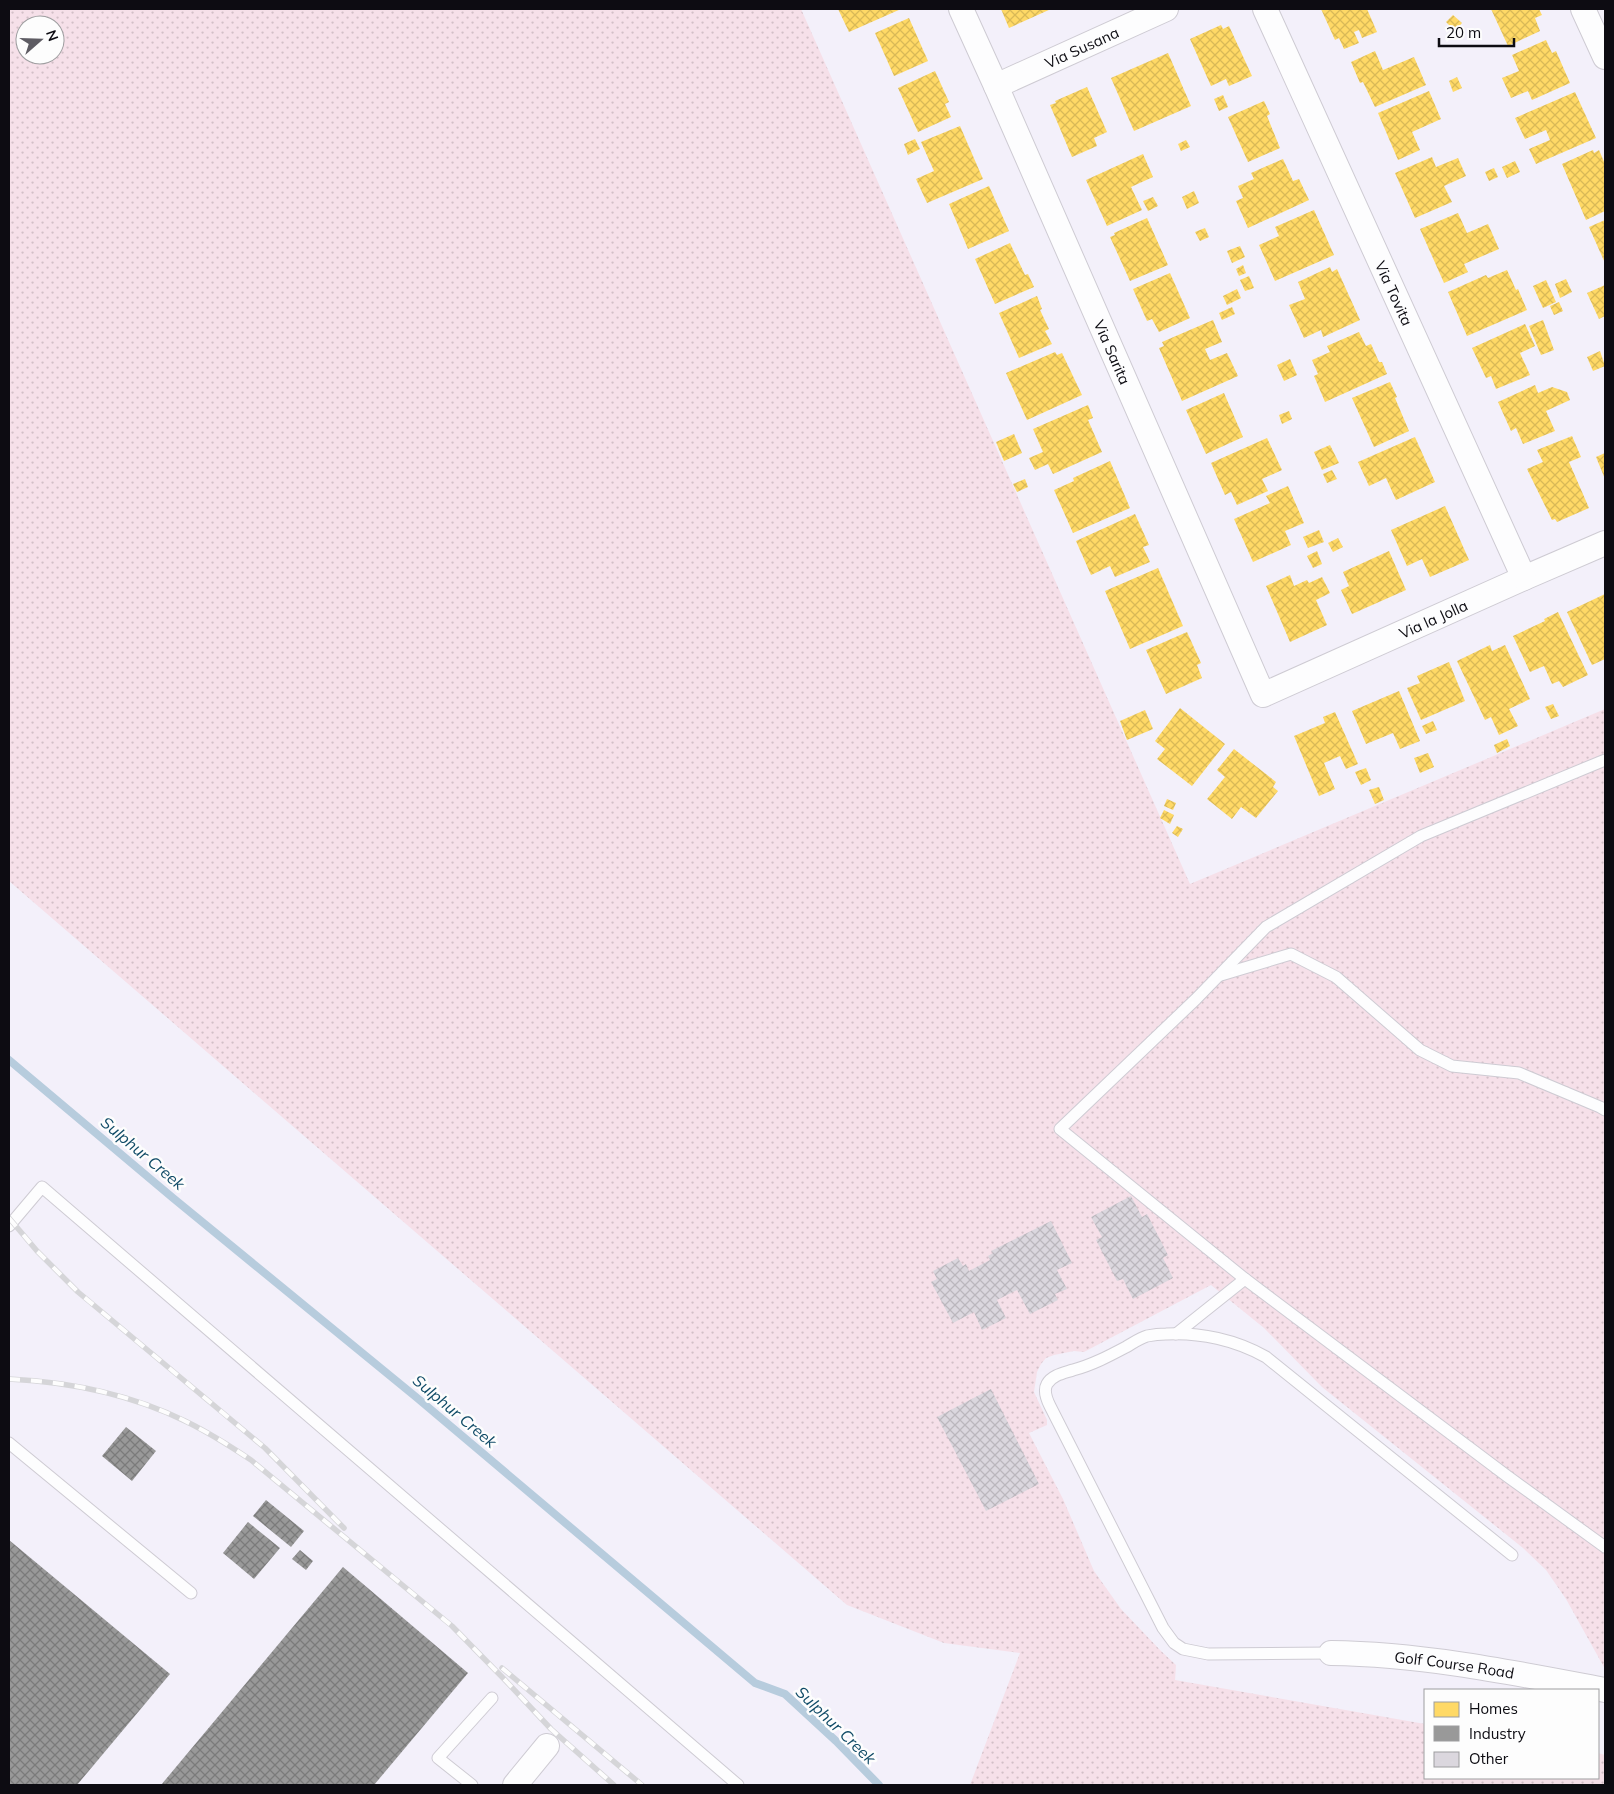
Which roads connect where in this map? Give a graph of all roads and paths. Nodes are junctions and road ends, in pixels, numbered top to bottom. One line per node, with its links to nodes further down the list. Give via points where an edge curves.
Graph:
1 (960, 9): 6 (street, Via Sarita)
2 (1166, 9): 6 (street, Via Susana)
3 (1266, 9): 8 (street, Via Tovita)
4 (1584, 9): 5 (street)
5 (1605, 57)
6 (996, 86): 9 (street, Via Sarita)
7 (1605, 543): 8 (street, Via la Jolla)
8 (1524, 578): 9 (street, Via la Jolla)
9 (1263, 695)
10 (1605, 760): 11 (lane, via 1421,836 1266,927)
11 (1219, 975): 12 (lane, via 1291,954 1336,977 1420,1050 1452,1066 1519,1073); 14 (lane, via 1060,1129)
12 (1605, 1110)
13 (9, 1226): 26 (lane, via 42,1187)
14 (1245, 1279): 15 (lane); 17 (lane)
15 (1176, 1334): 18 (lane, via 1234,1342 1266,1357); 20 (lane, via 1146,1336 1084,1367 1059,1374 1046,1386 1050,1406 1163,1628 1174,1643 1183,1649 1208,1654)
16 (9, 1443): 19 (lane)
17 (1605, 1547)
18 (1512, 1555)
19 (191, 1593)
20 (1331, 1653): 21 (street, Golf Course Road, via 1379,1655 1469,1666)
21 (1605, 1690)
22 (492, 1698): 24 (lane, via 438,1758)
23 (547, 1746): 25 (street)
24 (472, 1785)
25 (515, 1785)
26 (738, 1785)

